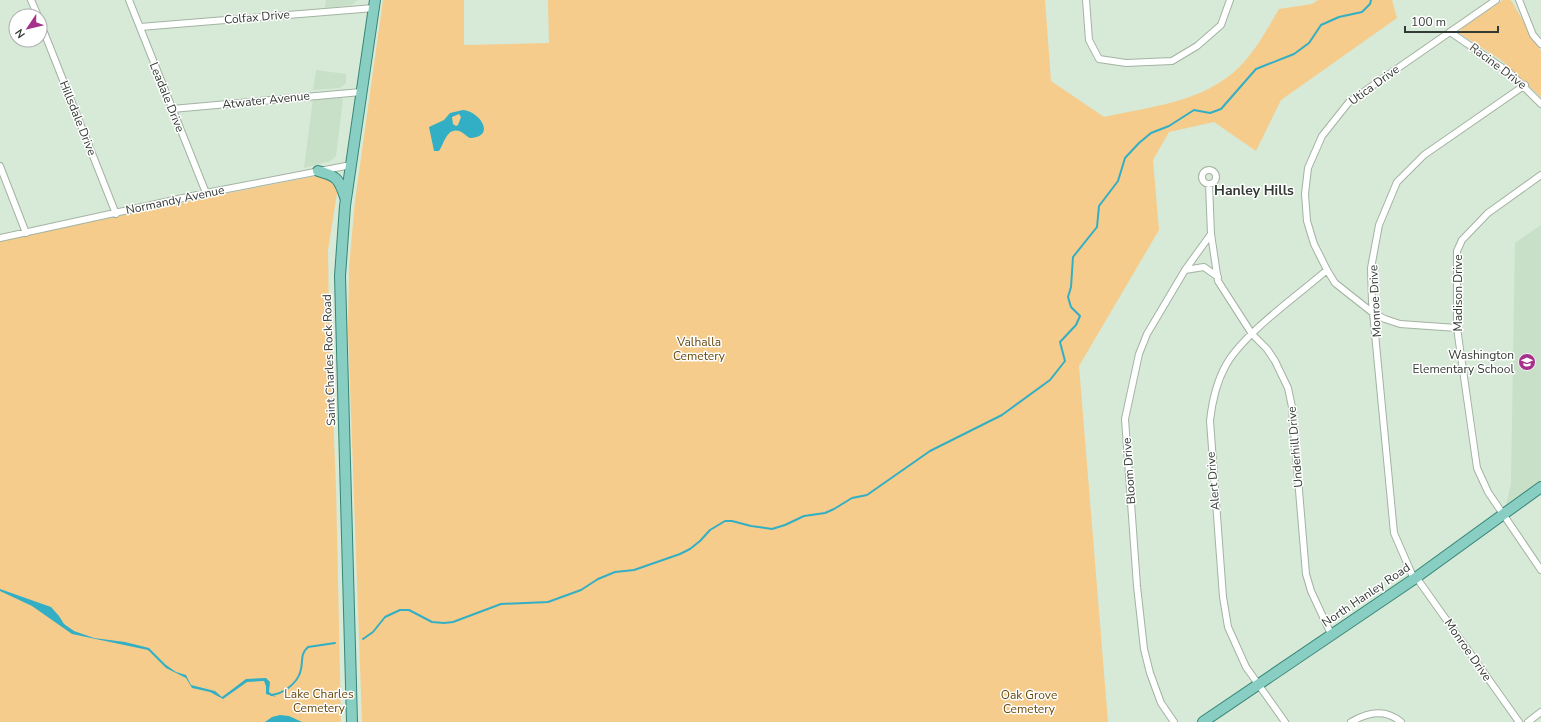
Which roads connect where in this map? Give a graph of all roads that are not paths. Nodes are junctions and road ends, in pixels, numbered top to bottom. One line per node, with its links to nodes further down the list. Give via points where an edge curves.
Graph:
1 (129, 0): 7 (street, Leadale Drive)
2 (1086, 0): 3 (street, via 1089,40 1099,59 1126,63 1172,61 1198,46 1221,25)
3 (1230, 0)
4 (1496, 0): 8 (street, Utica Drive)
5 (1518, 0): 10 (street, via 1533,35)
6 (374, 4): 7 (street, Colfax Drive); 12 (main road, Saint Charles Rock Road)
7 (140, 27): 14 (street, Leadale Drive)
8 (1450, 32): 11 (street, Racine Drive, via 1481,51); 27 (street, Utica Drive, via 1349,102 1322,136 1308,168 1305,194 1307,221 1314,244)
9 (48, 42): 22 (street, Hillsdale Drive)
10 (1541, 44)
11 (1525, 85): 13 (street, Racine Drive); 29 (street, Monroe Drive, via 1424,156 1397,182 1379,225 1371,268)
12 (361, 92): 14 (street, Atwater Avenue); 15 (main road, Saint Charles Rock Road)
13 (1541, 104)
14 (172, 109): 20 (street, Leadale Drive)
15 (351, 165): 17 (street, Normandy Avenue); 21 (main road, Saint Charles Rock Road)
16 (0, 166): 23 (street)
17 (318, 171): 20 (street, Normandy Avenue); 21 (main road, via 336,177)
18 (1541, 175): 30 (street, Madison Drive, via 1488,213 1462,240 1457,251)
19 (1209, 184): 24 (street, Underhill Drive)
20 (206, 193): 22 (street, Normandy Avenue)
21 (346, 199): 39 (main road, Saint Charles Rock Road, via 339,308)
22 (116, 214): 23 (street, Normandy Avenue)
23 (26, 233): 25 (street, Normandy Avenue)
24 (1211, 234): 26 (street, Bloom Drive); 28 (street, Underhill Drive)
25 (0, 238)
26 (1185, 270): 28 (street, via 1204,267); 40 (street, Bloom Drive, via 1147,334 1139,354 1125,418 1144,649 1162,703)
27 (1327, 270): 29 (street, Utica Drive, via 1335,283); 31 (street, Alert Drive)
28 (1218, 277): 31 (street, Underhill Drive)
29 (1373, 313): 30 (street, Utica Drive, via 1400,324); 35 (street, Monroe Drive, via 1394,533)
30 (1456, 328): 33 (street, Madison Drive, via 1477,468 1488,492)
31 (1252, 334): 36 (street, Underhill Drive, via 1267,349 1288,388 1292,407 1306,574 1311,592); 37 (street, Alert Drive, via 1238,348 1220,378 1210,421 1224,610 1239,654)
32 (1541, 487): 33 (main road, North Hanley Road)
33 (1503, 514): 34 (street, Madison Drive); 35 (main road, North Hanley Road)
34 (1541, 570)
35 (1415, 578): 36 (main road, North Hanley Road); 45 (street, Monroe Drive)
36 (1331, 634): 37 (main road, North Hanley Road)
37 (1258, 684): 41 (main road, North Hanley Road); 42 (street, Alert Drive)
38 (1541, 712): 46 (street)
39 (352, 722)
40 (1174, 722)
41 (1204, 722)
42 (1285, 722)
43 (1351, 722): 44 (street, via 1364,715 1384,713)
44 (1401, 722)
45 (1519, 722)
46 (1528, 722)

